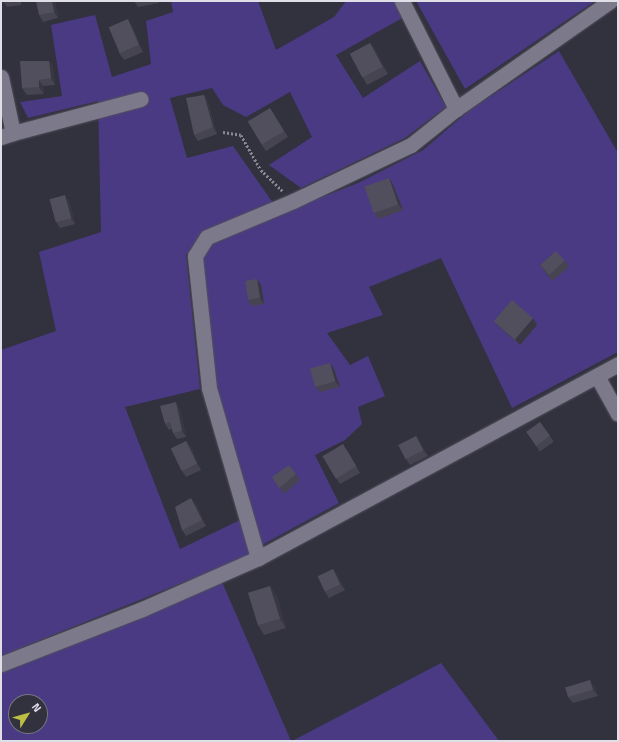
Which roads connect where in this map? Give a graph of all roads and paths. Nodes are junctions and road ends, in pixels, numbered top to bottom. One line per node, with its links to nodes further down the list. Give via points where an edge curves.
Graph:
1 (402, 1): 5 (street)
2 (610, 1): 5 (street)
3 (1, 77): 7 (street)
4 (141, 99): 7 (street)
5 (456, 109): 8 (street, via 411,145)
6 (223, 132): 8 (path, via 241,135 261,170)
7 (7, 135)
8 (293, 201): 12 (street, via 206,236 195,256 209,388)
9 (618, 364): 10 (street)
10 (597, 376): 11 (street); 12 (street)
11 (618, 414)
12 (258, 558): 13 (street, via 142,609)
13 (1, 664)

